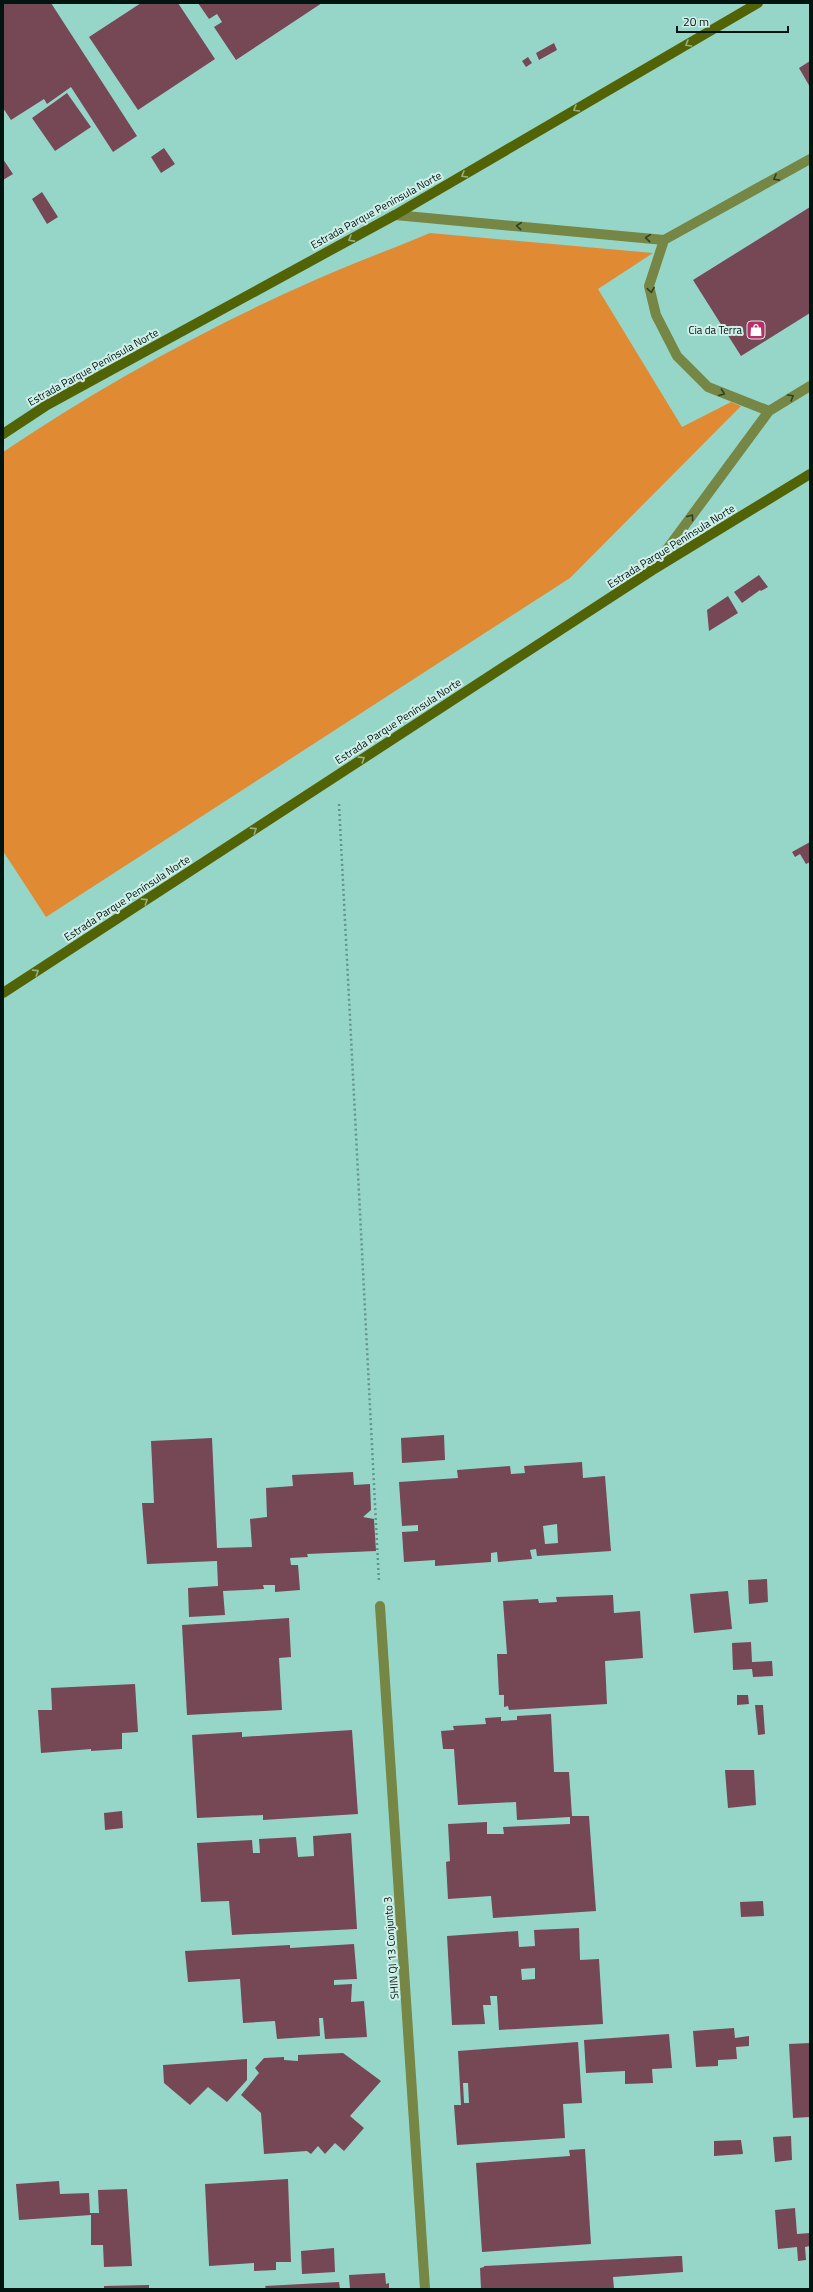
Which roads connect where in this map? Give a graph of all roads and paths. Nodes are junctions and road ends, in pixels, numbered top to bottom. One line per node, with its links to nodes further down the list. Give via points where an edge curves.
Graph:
1 (758, 3): 3 (main road, Estrada Parque Península Norte, one-way to 3)
2 (810, 159): 4 (street, one-way to 4)
3 (394, 215): 4 (street, one-way to 3); 7 (main road, Estrada Parque Península Norte, one-way to 7, via 48,405)
4 (664, 240): 6 (street, one-way to 6, via 649,286 656,316 677,356 708,387)
5 (810, 386): 6 (street, one-way to 5)
6 (769, 411): 9 (street, one-way to 6)
7 (3, 434)
8 (810, 474): 9 (main road, Estrada Parque Península Norte)
9 (651, 571): 10 (main road, Estrada Parque Península Norte, one-way to 9)
10 (338, 775): 11 (main road, Estrada Parque Península Norte, one-way to 10); 12 (path)
11 (3, 993)
12 (380, 1606): 13 (street, SHIN QI 13 Conjunto 3)
13 (425, 2289)

